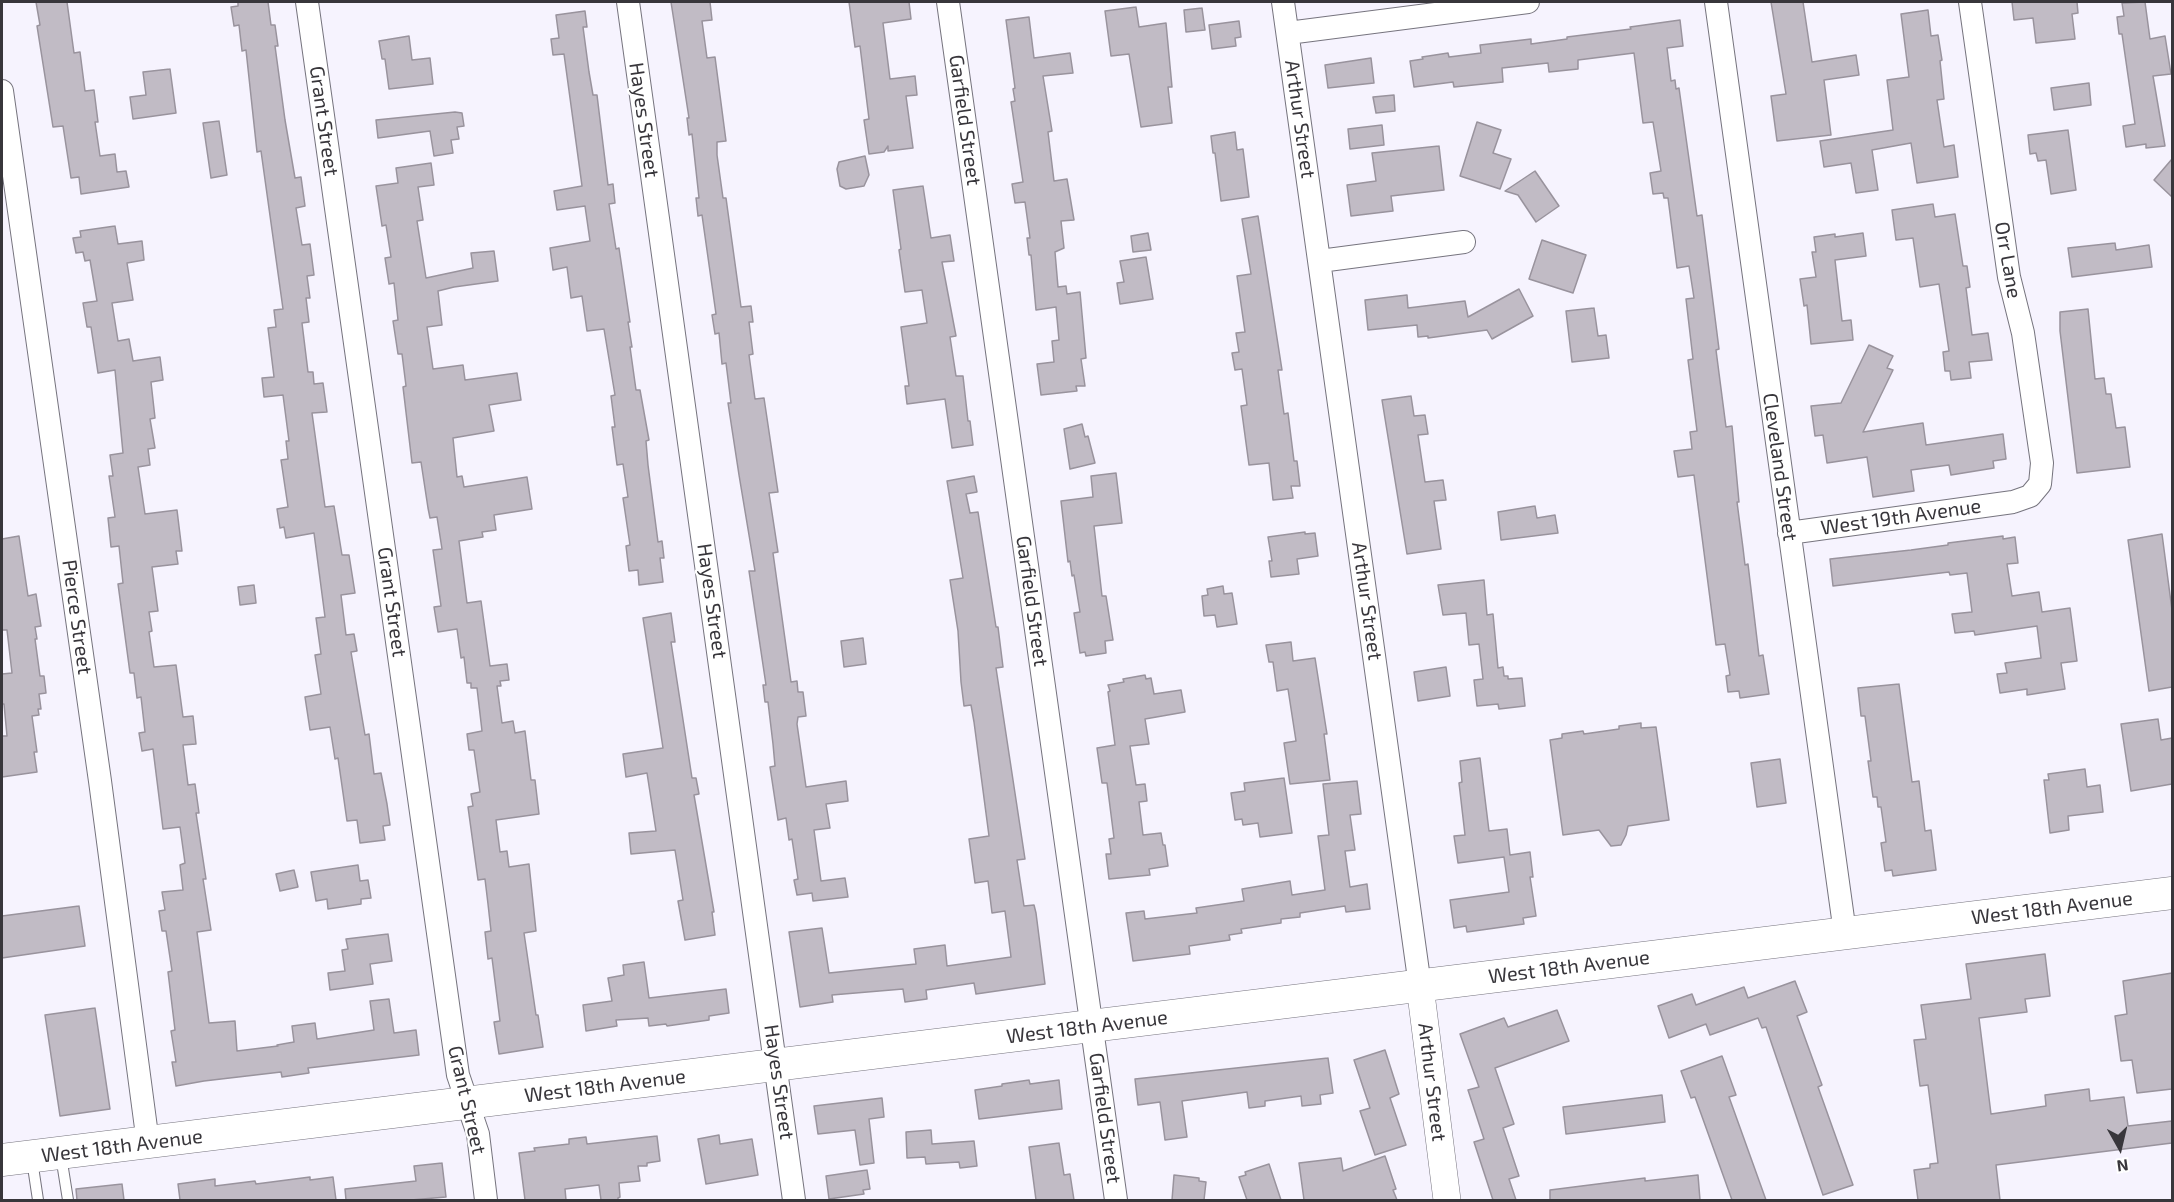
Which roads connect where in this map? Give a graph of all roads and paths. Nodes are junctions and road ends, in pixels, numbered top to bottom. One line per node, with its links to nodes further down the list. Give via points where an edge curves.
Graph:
1 (308, 2): 19 (street, Grant Street, via 458,1075)
2 (628, 2): 18 (street, Hayes Street)
3 (948, 2): 17 (street, Garfield Street)
4 (1283, 2): 8 (street, Arthur Street)
5 (1528, 2): 8 (street)
6 (1716, 2): 13 (street, Cleveland Street)
7 (1970, 2): 12 (street, Orr Lane, via 2009,278 2023,333 2042,464 2042,478 2036,490)
8 (1288, 33): 11 (street, Arthur Street)
9 (2, 91): 20 (street, Pierce Street)
10 (1464, 242): 11 (street)
11 (1320, 261): 16 (street, Arthur Street)
12 (2013, 502): 13 (street, West 19th Avenue)
13 (1789, 533): 15 (street, Cleveland Street)
14 (2172, 893): 15 (main road, West 18th Avenue)
15 (1845, 933): 16 (main road, West 18th Avenue)
16 (1420, 986): 17 (main road, West 18th Avenue); 27 (street, Arthur Street)
17 (1092, 1026): 18 (main road, West 18th Avenue); 26 (street, Garfield Street)
18 (777, 1065): 19 (main road, West 18th Avenue); 25 (street, Hayes Street)
19 (468, 1104): 20 (main road, West 18th Avenue); 24 (street, Grant Street, via 478,1134)
20 (148, 1143): 21 (main road, West 18th Avenue)
21 (31, 1156): 22 (lane); 23 (lane)
22 (38, 1200)
23 (68, 1200)
24 (486, 1200)
25 (794, 1200)
26 (1116, 1200)
27 (1447, 1200)

